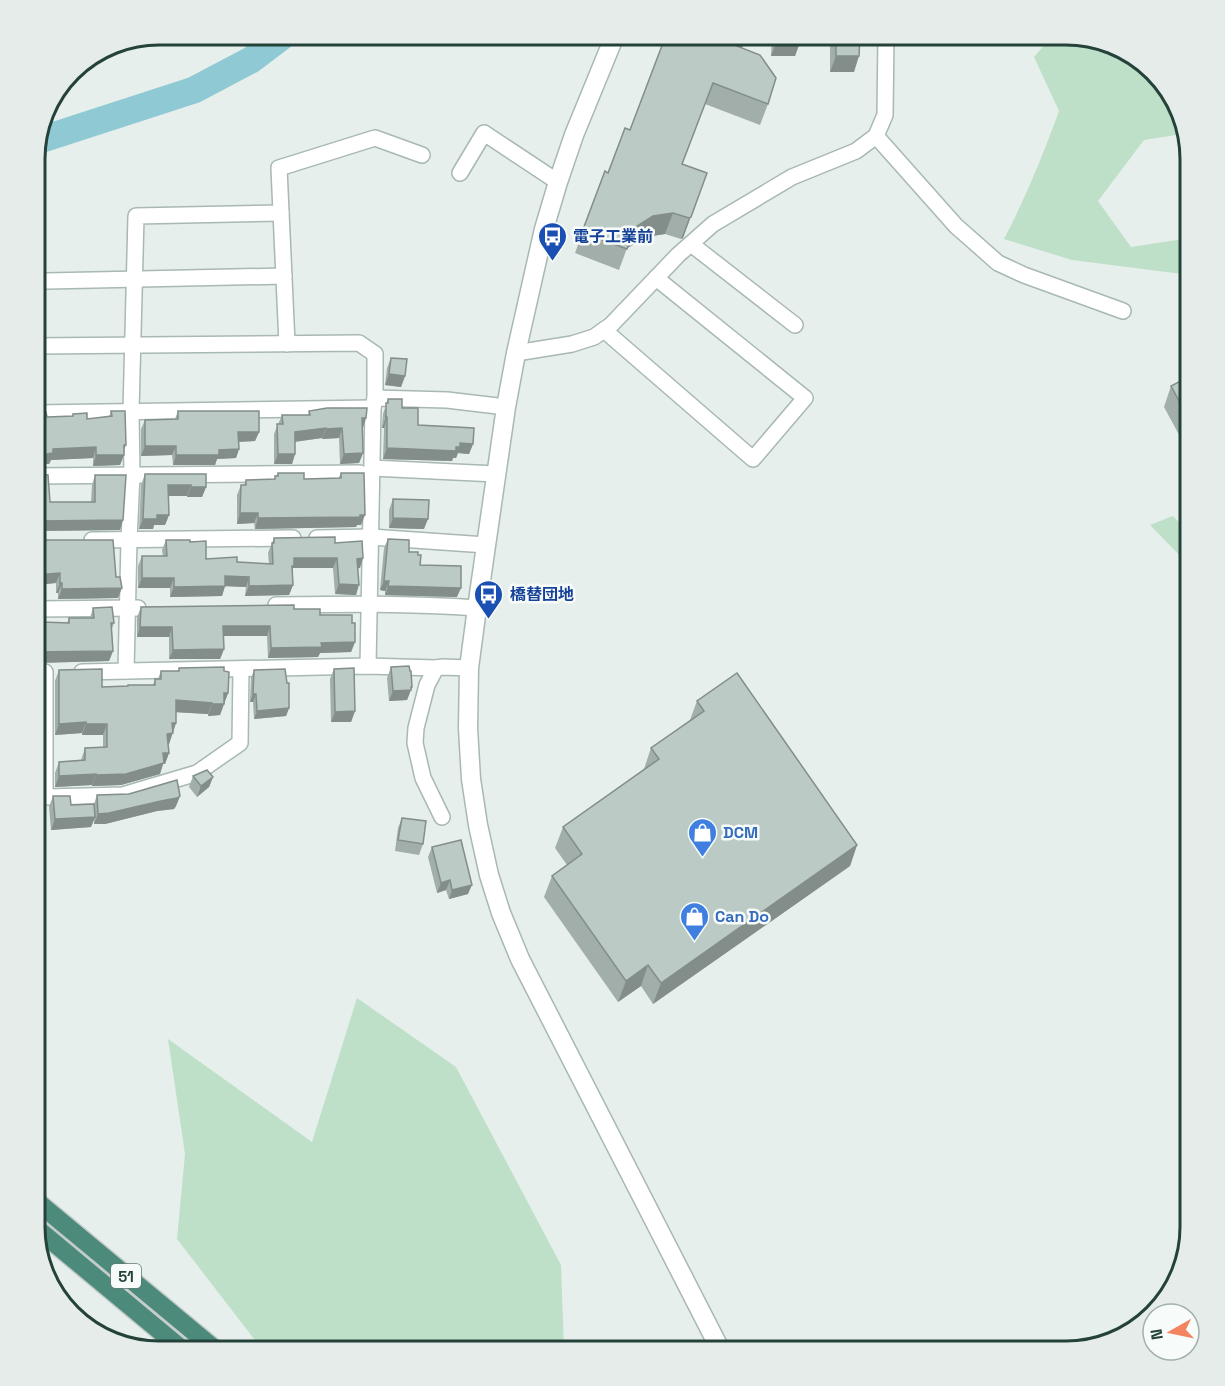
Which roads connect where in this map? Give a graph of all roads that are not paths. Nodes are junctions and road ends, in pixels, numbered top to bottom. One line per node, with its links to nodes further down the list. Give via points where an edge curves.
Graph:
1 (611, 45): 6 (street)
2 (886, 45): 3 (street, via 885,115)
3 (876, 136): 8 (street, via 856,151 766,192 713,224); 13 (street, via 956,226 998,263)
4 (422, 155): 7 (street, via 375,138 279,168)
5 (460, 173): 6 (street, via 484,133)
6 (558, 182): 19 (street)
7 (281, 213): 9 (street); 11 (street, via 136,216)
8 (691, 244): 10 (street); 14 (street)
9 (284, 276): 11 (street); 16 (street)
10 (656, 278): 15 (street); 15 (street, via 805,398 753,459)
11 (134, 279): 12 (street); 17 (street)
12 (47, 281)
13 (1122, 311)
14 (795, 325)
15 (604, 330): 19 (street, via 572,344)
16 (287, 344): 17 (street); 20 (street, via 358,343 375,354)
17 (133, 345): 18 (street); 22 (street)
18 (45, 346)
19 (516, 353): 21 (street)
20 (374, 403): 21 (street, via 447,400); 22 (street); 24 (street)
21 (506, 407): 25 (street)
22 (132, 412): 23 (street); 26 (street)
23 (45, 413)
24 (372, 470): 25 (street); 26 (street); 28 (street)
25 (496, 474): 31 (street)
26 (132, 475): 27 (street); 29 (street)
27 (45, 476)
28 (371, 537): 29 (street); 31 (street); 32 (street)
29 (129, 540): 30 (street); 35 (street)
30 (82, 541)
31 (486, 545): 36 (street)
32 (369, 604): 33 (street); 36 (street); 38 (street)
33 (266, 605)
34 (150, 607): 35 (street)
35 (128, 608): 37 (street); 42 (street)
36 (477, 608): 40 (street)
37 (45, 609)
38 (368, 666): 39 (street); 41 (street)
39 (436, 668): 40 (street); 44 (street, via 427,684 415,742 423,778)
40 (470, 668): 49 (street, via 471,779 478,825 501,913 520,959)
41 (241, 669): 42 (street); 43 (street, via 240,743 197,773 123,795 48,797 45,794)
42 (126, 671): 43 (street)
43 (51, 672)
44 (442, 817)
45 (45, 1209): 48 (highway, 51)
46 (45, 1236): 47 (highway, 51)
47 (171, 1341)
48 (204, 1341)
49 (716, 1341)

